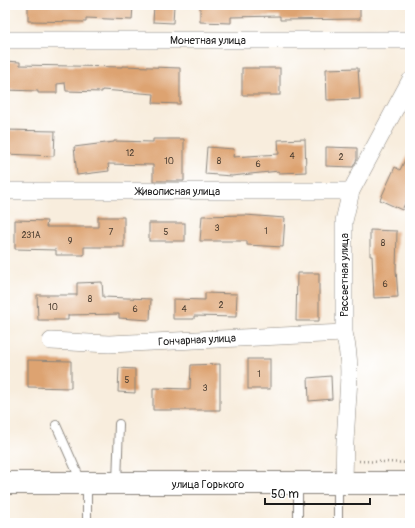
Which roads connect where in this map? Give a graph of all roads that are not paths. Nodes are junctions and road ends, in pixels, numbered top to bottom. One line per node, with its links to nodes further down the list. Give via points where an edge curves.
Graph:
1 (5, 40): 2 (street, Монетная улица)
2 (410, 40)
3 (410, 81): 5 (street, Рассветная улица)
4 (5, 191): 5 (street, Живописная улица)
5 (351, 191): 6 (street, Рассветная улица, via 344,221)
6 (344, 332): 7 (street, Гончарная улица, via 108,344); 10 (street, Рассветная улица, via 348,348 349,376)
7 (51, 341)
8 (119, 424): 14 (lane)
9 (56, 425): 13 (lane)
10 (341, 483): 11 (main road, улица Горького); 15 (main road, улица Горького); 18 (lane)
11 (410, 483)
12 (5, 484): 13 (main road, улица Горького)
13 (85, 484): 14 (main road, улица Горького); 16 (lane)
14 (117, 484): 15 (main road, улица Горького)
15 (298, 484): 17 (lane)
16 (87, 523)
17 (298, 523)
18 (338, 523)

